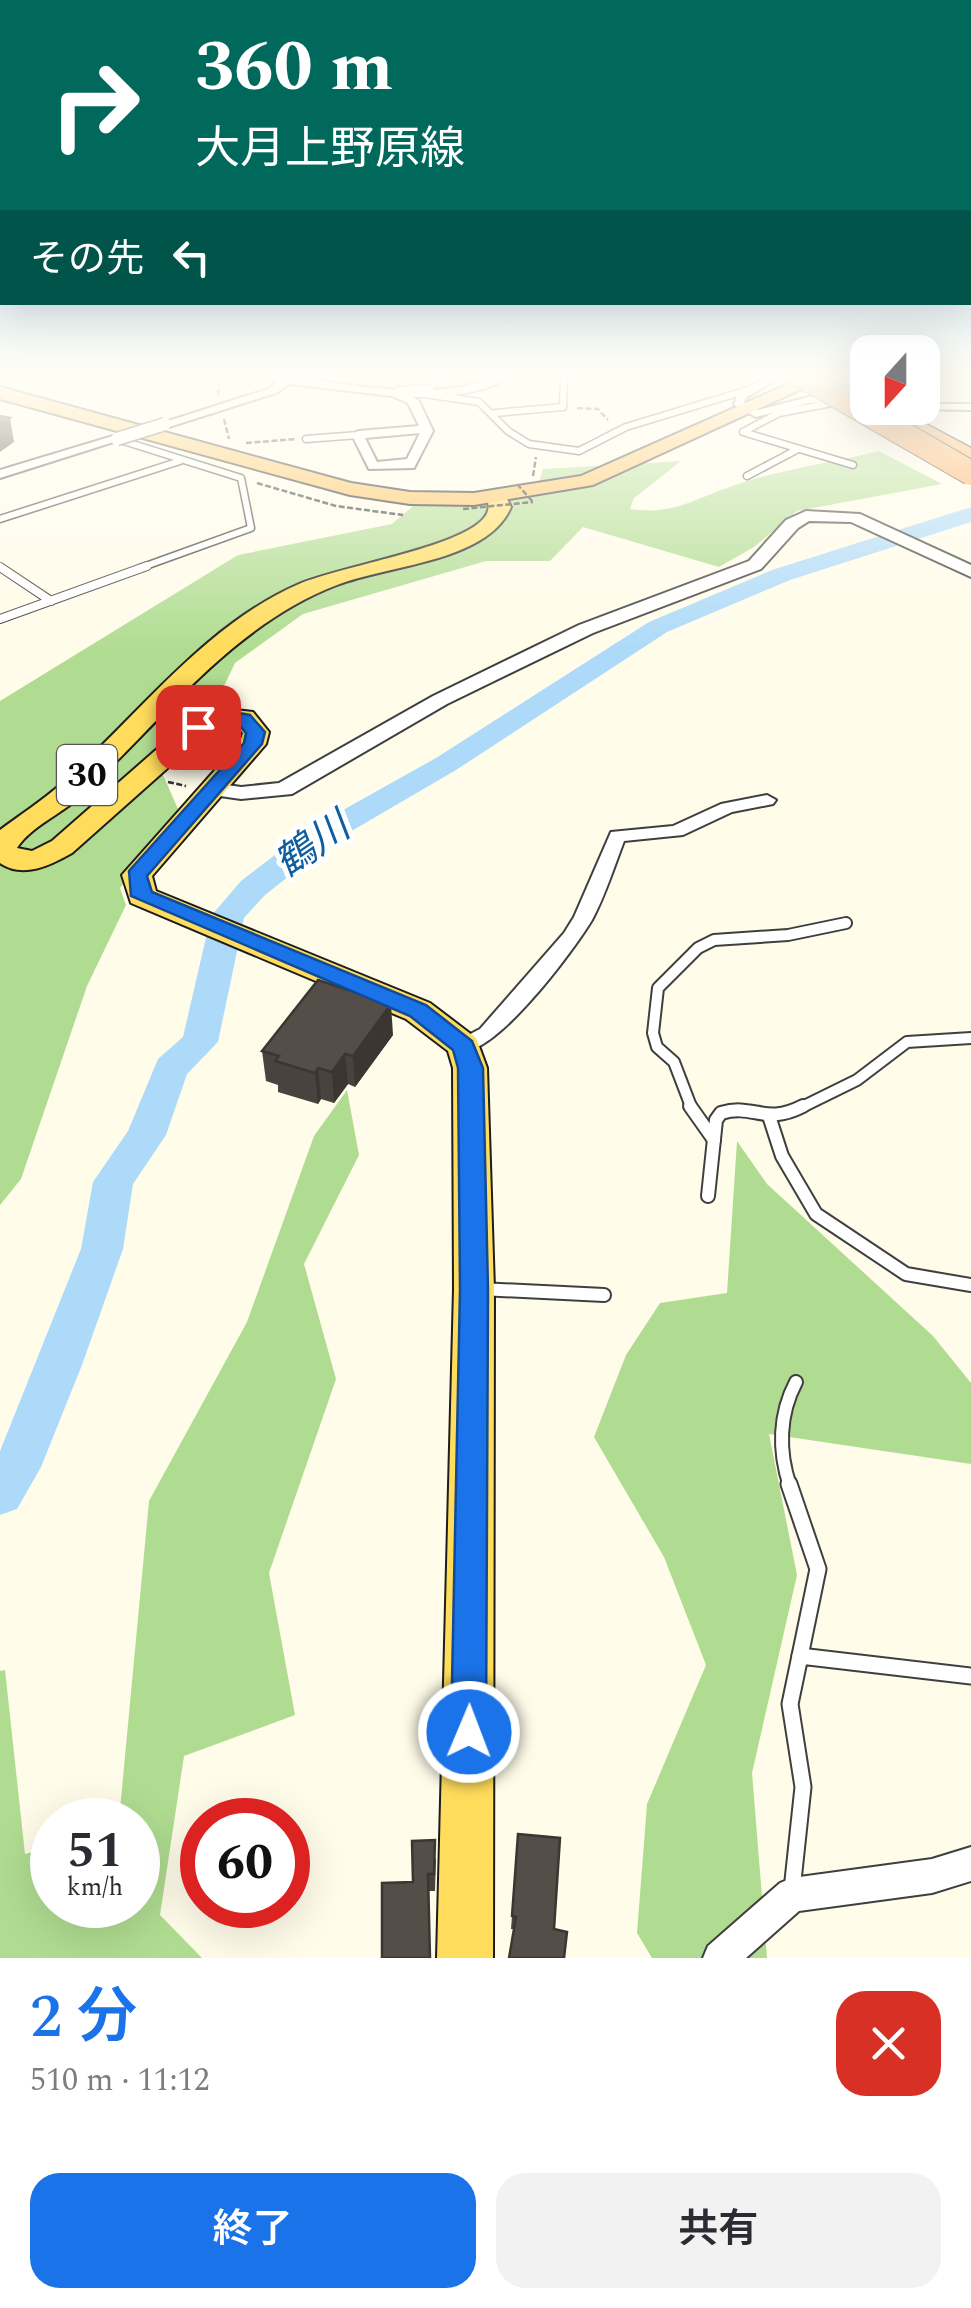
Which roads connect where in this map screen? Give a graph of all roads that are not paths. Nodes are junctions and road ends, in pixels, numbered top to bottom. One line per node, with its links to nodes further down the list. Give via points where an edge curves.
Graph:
1 (159, 467): 8 (lane)
2 (206, 467): 11 (lane, via 240,478 251,528)
3 (271, 467): 7 (highway, via 410,498)
4 (617, 467): 7 (highway, via 586,481)
5 (763, 467): 6 (lane)
6 (747, 476)
7 (507, 490): 13 (main road, 30, via 494,521 468,540 275,603 202,662 69,792 4,840 2,851 18,862 62,847 198,727 244,718 256,732 253,744)
8 (0, 519)
9 (0, 568): 11 (lane)
10 (963, 568): 13 (street, via 872,525 838,514 806,516 756,566 586,629 440,700 284,789)
11 (51, 601): 12 (lane)
12 (0, 619)
13 (210, 793): 17 (main road, 30, via 137,876 137,887 151,902 418,1011)
14 (767, 800): 17 (street, via 728,808 677,831 618,836 571,937 508,1012)
15 (846, 923): 19 (lane, via 714,940 658,988 657,1046 674,1062 686,1100)
16 (971, 1038): 18 (lane, via 907,1042 858,1080)
17 (464, 1046): 22 (main road, via 470,1068)
18 (770, 1119): 19 (lane, via 747,1108 721,1112); 21 (lane, via 782,1156 816,1214 906,1274)
19 (714, 1140): 20 (lane)
20 (708, 1196)
21 (971, 1284)
22 (474, 1289): 23 (lane); 29 (main road)
23 (604, 1296)
24 (796, 1382): 25 (lane, via 782,1408 784,1468 818,1568)
25 (800, 1656): 26 (lane); 28 (lane, via 790,1704 803,1787)
26 (971, 1676)
27 (971, 1864): 28 (street, via 932,1876)
28 (792, 1895): 30 (street)
29 (465, 1958)
30 (720, 1958)

